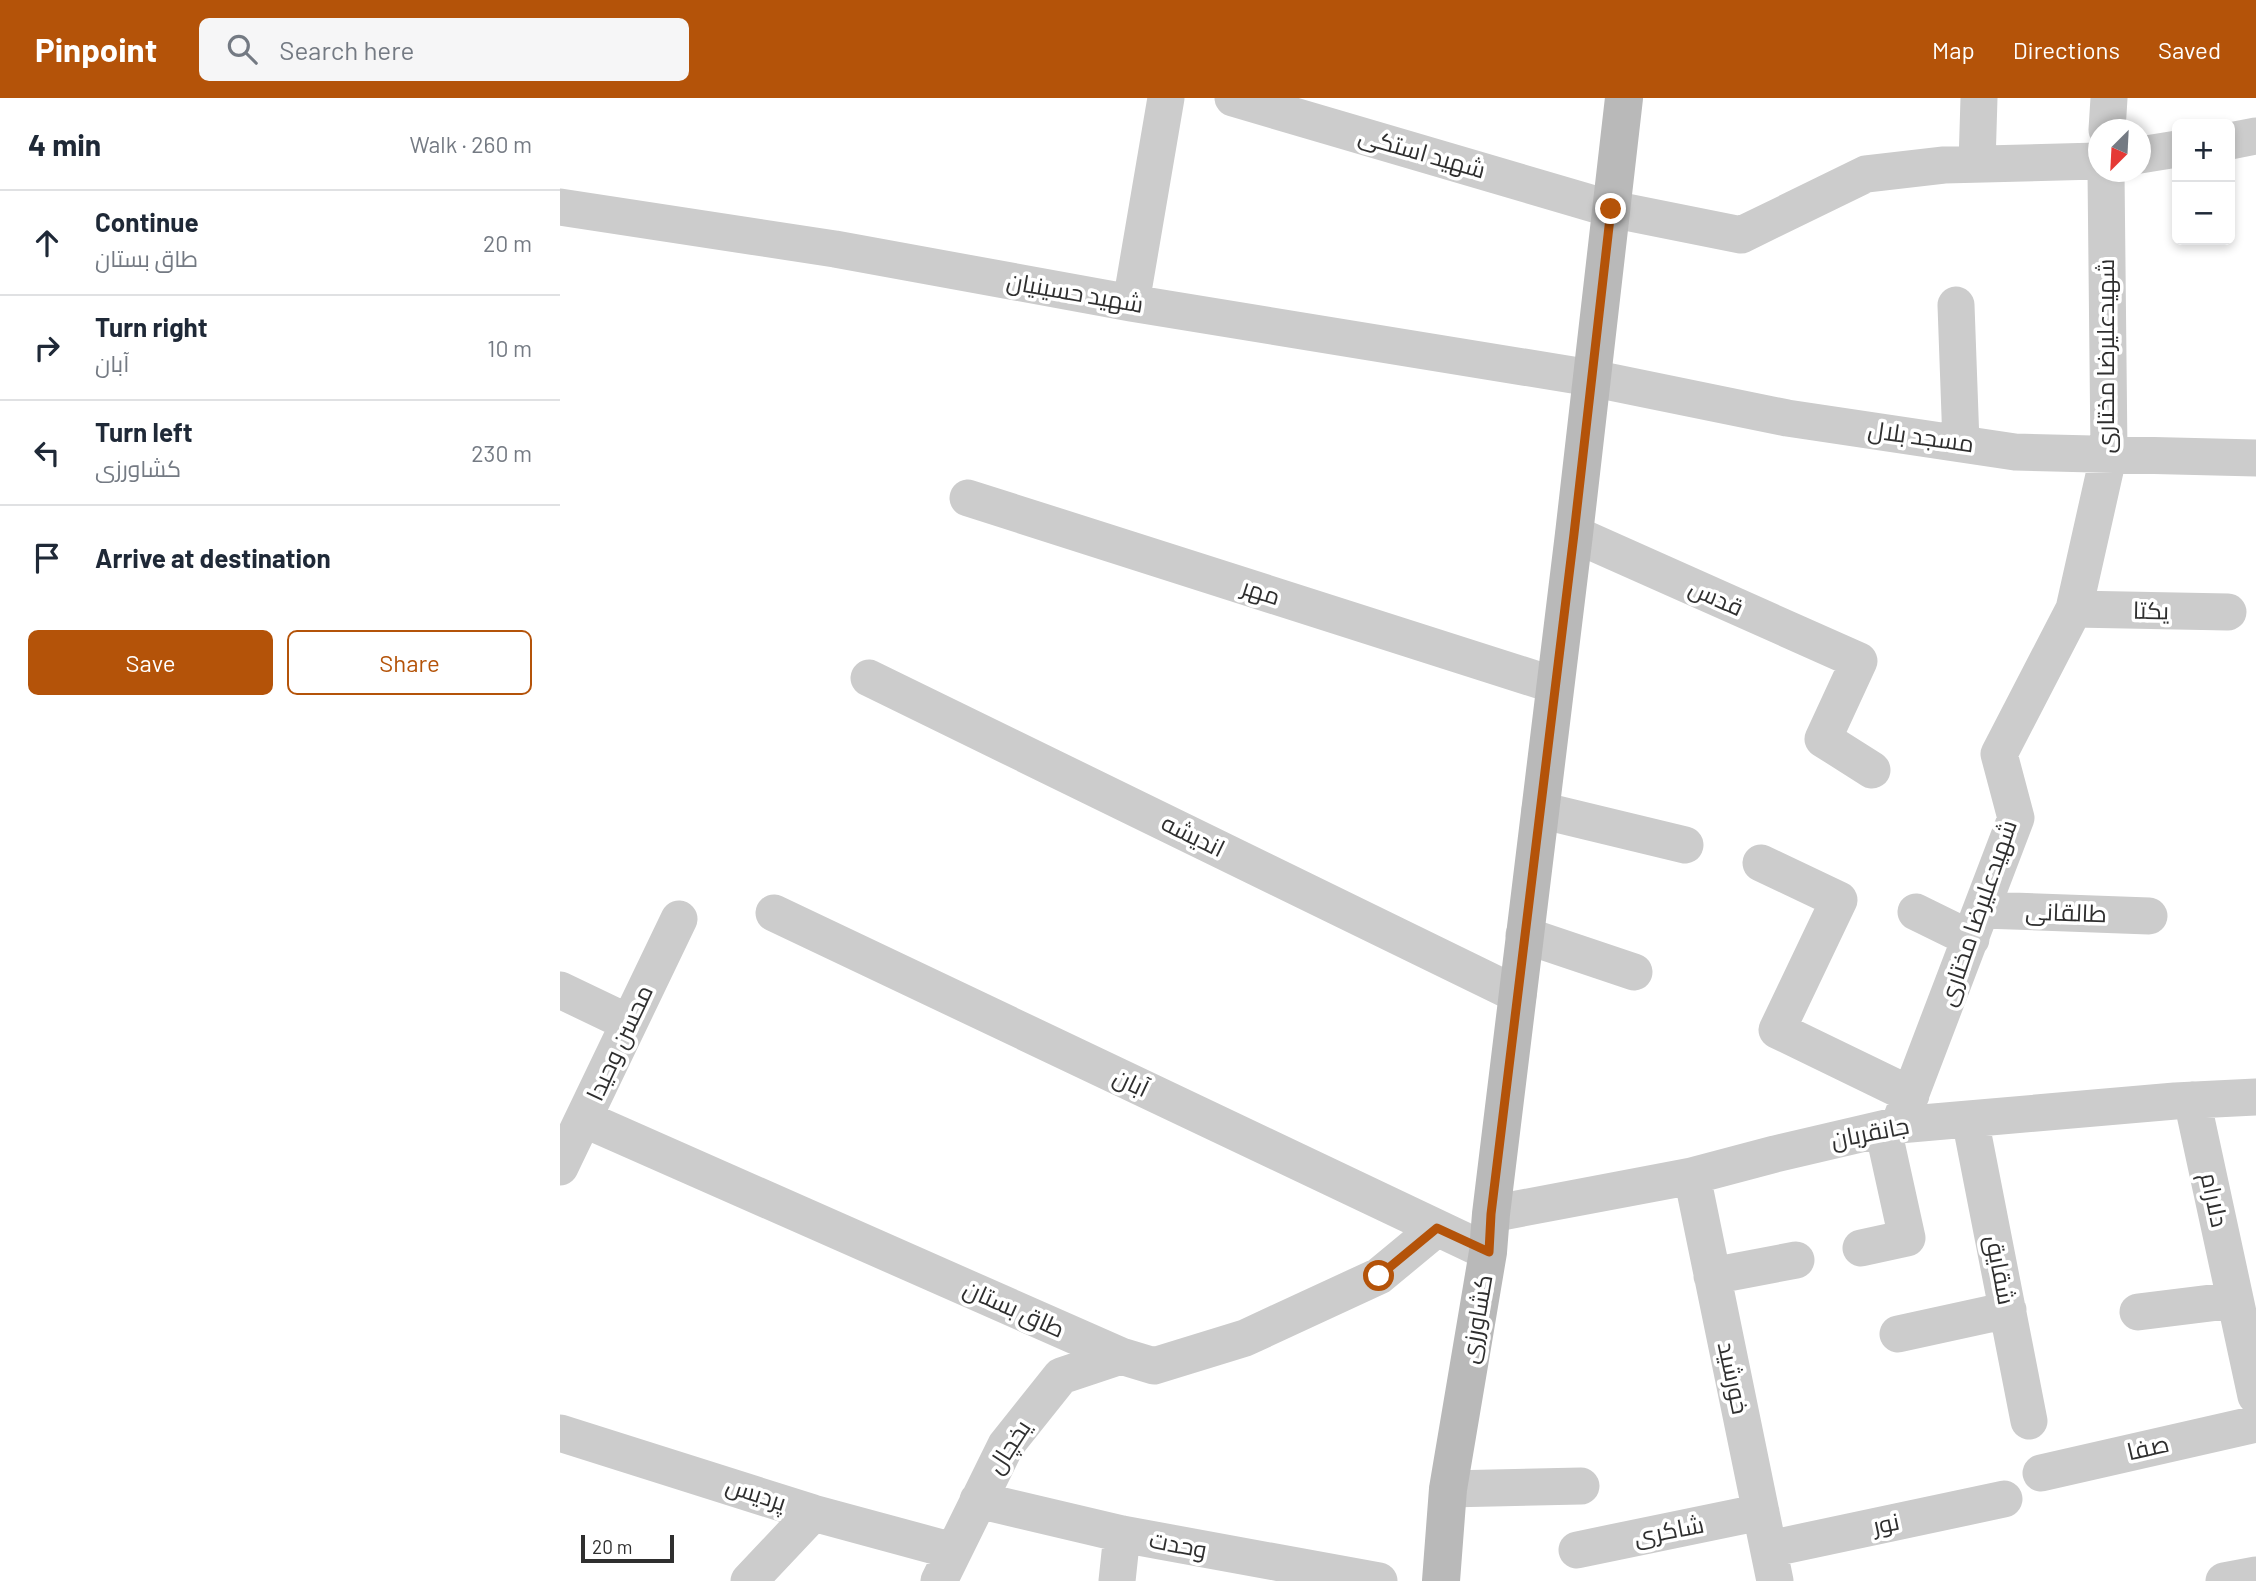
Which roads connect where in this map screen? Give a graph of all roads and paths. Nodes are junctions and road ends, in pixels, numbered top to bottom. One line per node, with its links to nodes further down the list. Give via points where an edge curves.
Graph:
1 (1166, 98): 16 (street)
2 (1233, 98): 15 (street, شهید استکی)
3 (1624, 98): 15 (street, کشاورزی)
4 (1979, 98): 12 (street)
5 (2109, 98): 6 (street)
6 (2108, 119)
7 (2256, 136): 8 (street)
8 (2235, 140)
9 (2172, 150): 10 (street)
10 (2151, 153)
11 (2088, 161): 12 (street, شهید استکی)
12 (1977, 164): 15 (street, شهید استکی, via 1866,174 1741,235)
13 (2106, 182): 20 (street, شهیدعلیرضا مختاری)
14 (560, 207): 16 (street, شهید حسینیان, via 835,249)
15 (1611, 209): 18 (street, کشاورزی)
16 (1131, 303): 18 (street, شهید حسینیان)
17 (1956, 305): 19 (street)
18 (1591, 378): 19 (street, مسجد بلال, via 1787,418); 23 (street, کشاورزی)
19 (1961, 443): 20 (street, مسجد بلال, via 2015,452)
20 (2109, 453): 21 (street, مسجد بلال); 24 (street, شهیدعلیرضا مختاری)
21 (2256, 457)
22 (968, 498): 27 (street, مهر)
23 (1574, 534): 27 (street, کشاورزی); 28 (street, قدس, via 1859,661 1823,739)
24 (2074, 609): 25 (street, یکتا); 36 (street, شهیدعلیرضا مختاری, via 1999,754 2016,818)
25 (2228, 612)
26 (869, 678): 40 (street, اندیشه)
27 (1554, 685): 29 (street, کشاورزی)
28 (1872, 770)
29 (1539, 810): 30 (street); 37 (street, کشاورزی)
30 (1685, 845)
31 (1761, 863): 44 (street, via 1839,901 1777,1030)
32 (1916, 912): 36 (street)
33 (774, 914): 50 (street, آبان)
34 (2149, 916): 36 (street, طالقانی)
35 (679, 919): 41 (street, محسن وحیدا)
36 (1977, 925): 44 (street, شهیدعلیرضا مختاری)
37 (1524, 934): 38 (street); 40 (street, کشاورزی)
38 (1634, 972)
39 (560, 990): 41 (street)
40 (1518, 995): 49 (street, کشاورزی)
41 (629, 1023): 45 (street, محسن وحیدا)
42 (2256, 1097): 43 (street, جانقربان)
43 (2192, 1100): 46 (street, جانقربان); 55 (street, دلارام)
44 (1897, 1116): 46 (street, جانقربان); 48 (street, جانقربان); 51 (street, via 1907,1238)
45 (584, 1119): 47 (street, محسن وحیدا); 59 (street, طاق بستان)
46 (1970, 1119): 56 (street, شقایق)
47 (560, 1167)
48 (1692, 1176): 49 (street, جانقربان); 54 (street, خورشید)
49 (1491, 1214): 52 (street, کشاورزی)
50 (1437, 1228): 52 (street, آبان); 59 (street, طاق بستان, via 1379,1276 1245,1338 1154,1366)
51 (1861, 1248)
52 (1489, 1252): 66 (street, کشاورزی)
53 (1796, 1260): 54 (street)
54 (1713, 1276): 69 (street, خورشید)
55 (2235, 1300): 57 (street); 60 (street, دلارام)
56 (2008, 1310): 58 (street); 61 (street, شقایق)
57 (2138, 1312)
58 (1898, 1334)
59 (1121, 1356): 68 (street, یخچال, via 1061,1376 1006,1445)
60 (2256, 1396)
61 (2029, 1421)
62 (2256, 1423): 64 (street, صفا)
63 (560, 1433): 70 (street, پردیس)
64 (2041, 1473)
65 (1581, 1486): 66 (street)
66 (1448, 1489): 80 (street, کشاورزی)
67 (2004, 1499): 73 (street, نور)
68 (978, 1500): 71 (street, وحدت); 74 (street, یخچال)
69 (1761, 1512): 72 (street, شاکری); 73 (street, خورشید)
70 (813, 1513): 74 (street, پردیس); 77 (street)
71 (1122, 1534): 75 (street, وحدت); 78 (street)
72 (1577, 1550)
73 (1772, 1565)
74 (946, 1566)
75 (1216, 1567): 79 (street, وحدت)
76 (2256, 1574): 81 (street)
77 (750, 1581)
78 (1117, 1581)
79 (1379, 1581)
80 (1441, 1581)
81 (2224, 1581)

